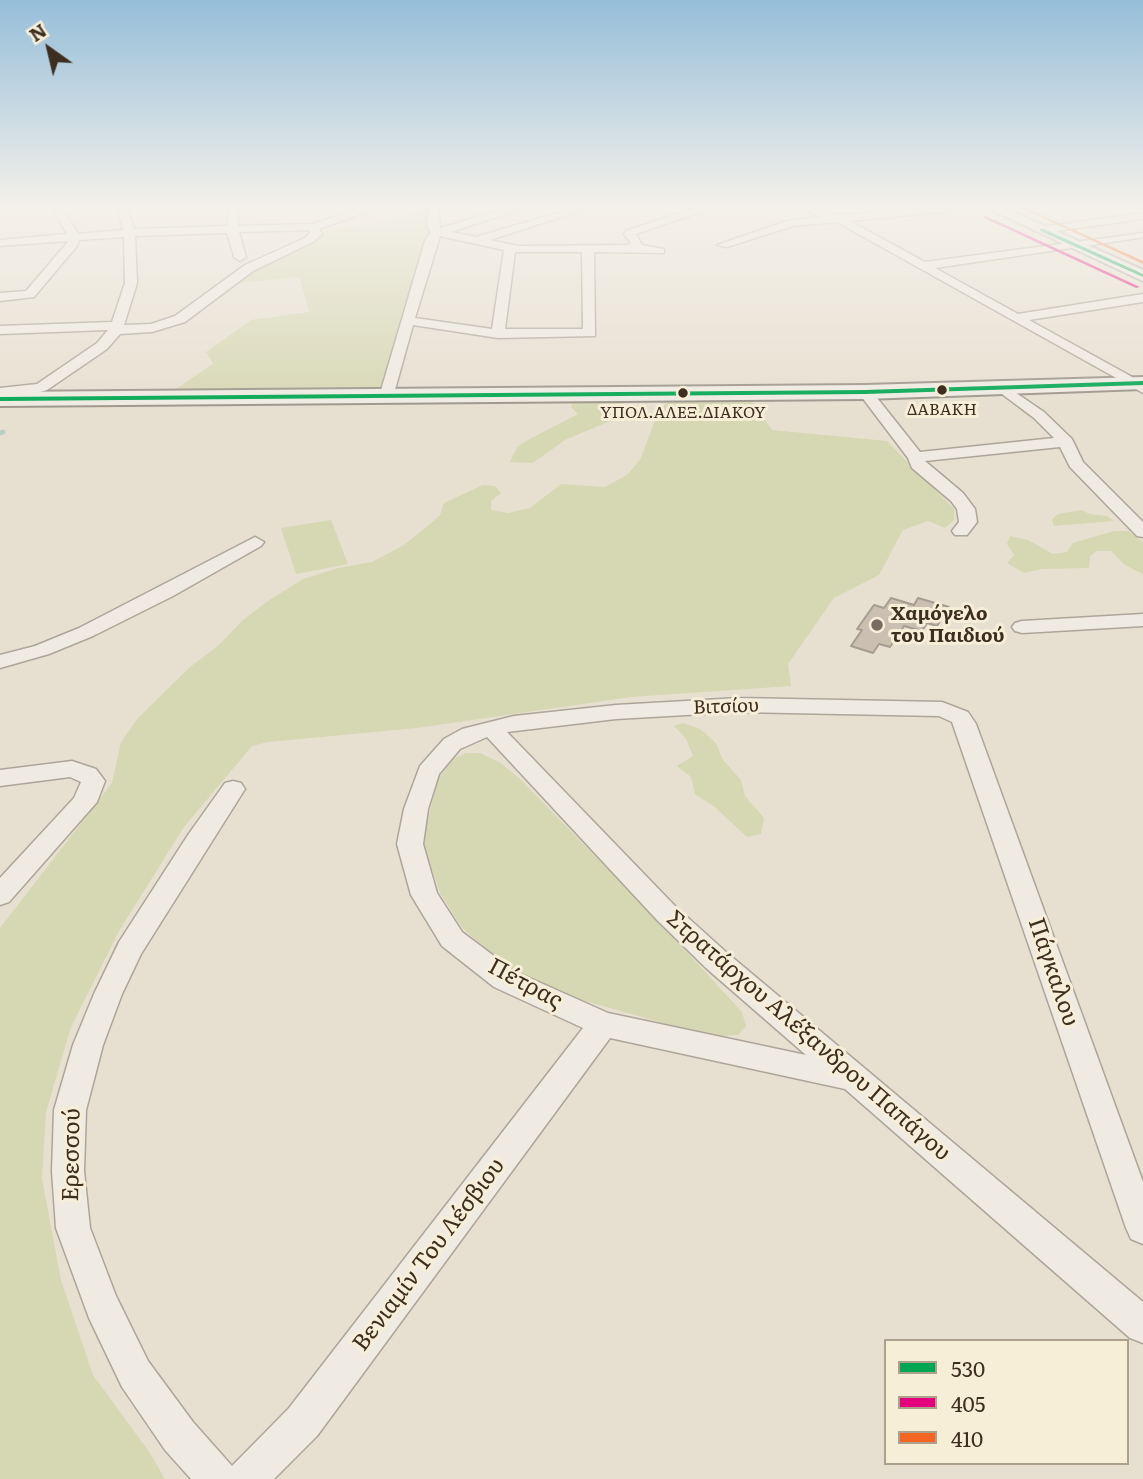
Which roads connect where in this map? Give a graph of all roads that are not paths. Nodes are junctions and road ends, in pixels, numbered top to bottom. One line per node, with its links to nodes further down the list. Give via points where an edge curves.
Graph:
1 (46, 275): 8 (street, via 28,296)
2 (131, 275): 12 (street)
3 (237, 275): 12 (street, via 180,319 152,328)
4 (422, 275): 11 (street)
5 (506, 275): 14 (street)
6 (589, 275): 14 (street, via 590,333)
7 (940, 275): 10 (street)
8 (0, 297)
9 (1143, 298): 10 (street)
10 (1016, 317): 15 (street)
11 (410, 321): 14 (street); 19 (street)
12 (117, 328): 13 (street); 18 (street, via 102,345 42,387)
13 (0, 330)
14 (498, 334)
15 (1140, 385): 16 (main road)
16 (1003, 388): 17 (main road); 20 (street)
17 (865, 392): 19 (main road); 21 (street)
18 (0, 397): 19 (main road)
19 (386, 397)
20 (1066, 442): 21 (street); 23 (street, via 1076,464)
21 (916, 457): 22 (street, via 926,474 966,509 968,522)
22 (961, 530)
23 (1143, 532)
24 (255, 542): 27 (street, via 86,632)
25 (1143, 620): 26 (street)
26 (1022, 627)
27 (0, 662)
28 (960, 717): 29 (street, Βιτσίου, via 942,709 738,705 616,712); 35 (street, Πάγκαλου)
29 (491, 728): 33 (street, Πέτρας, via 452,744 428,772 411,844 424,895 452,939 504,979); 34 (street, Στρατάρχου Αλέξανδρου Παπάγου, via 666,913)
30 (0, 778): 32 (street, via 72,769 93,781 85,802)
31 (233, 789): 37 (street, Ερεσσού, via 129,950 108,994 70,1110 68,1171 73,1228 135,1374)
32 (0, 895)
33 (603, 1024): 34 (street, Πέτρας); 38 (street, Βενιαμίν Του Λέσβιου, via 303,1422)
34 (854, 1078): 36 (street, Στρατάρχου Αλέξανδρου Παπάγου)
35 (1143, 1228)
36 (1143, 1325)
37 (217, 1479)
38 (246, 1479)

